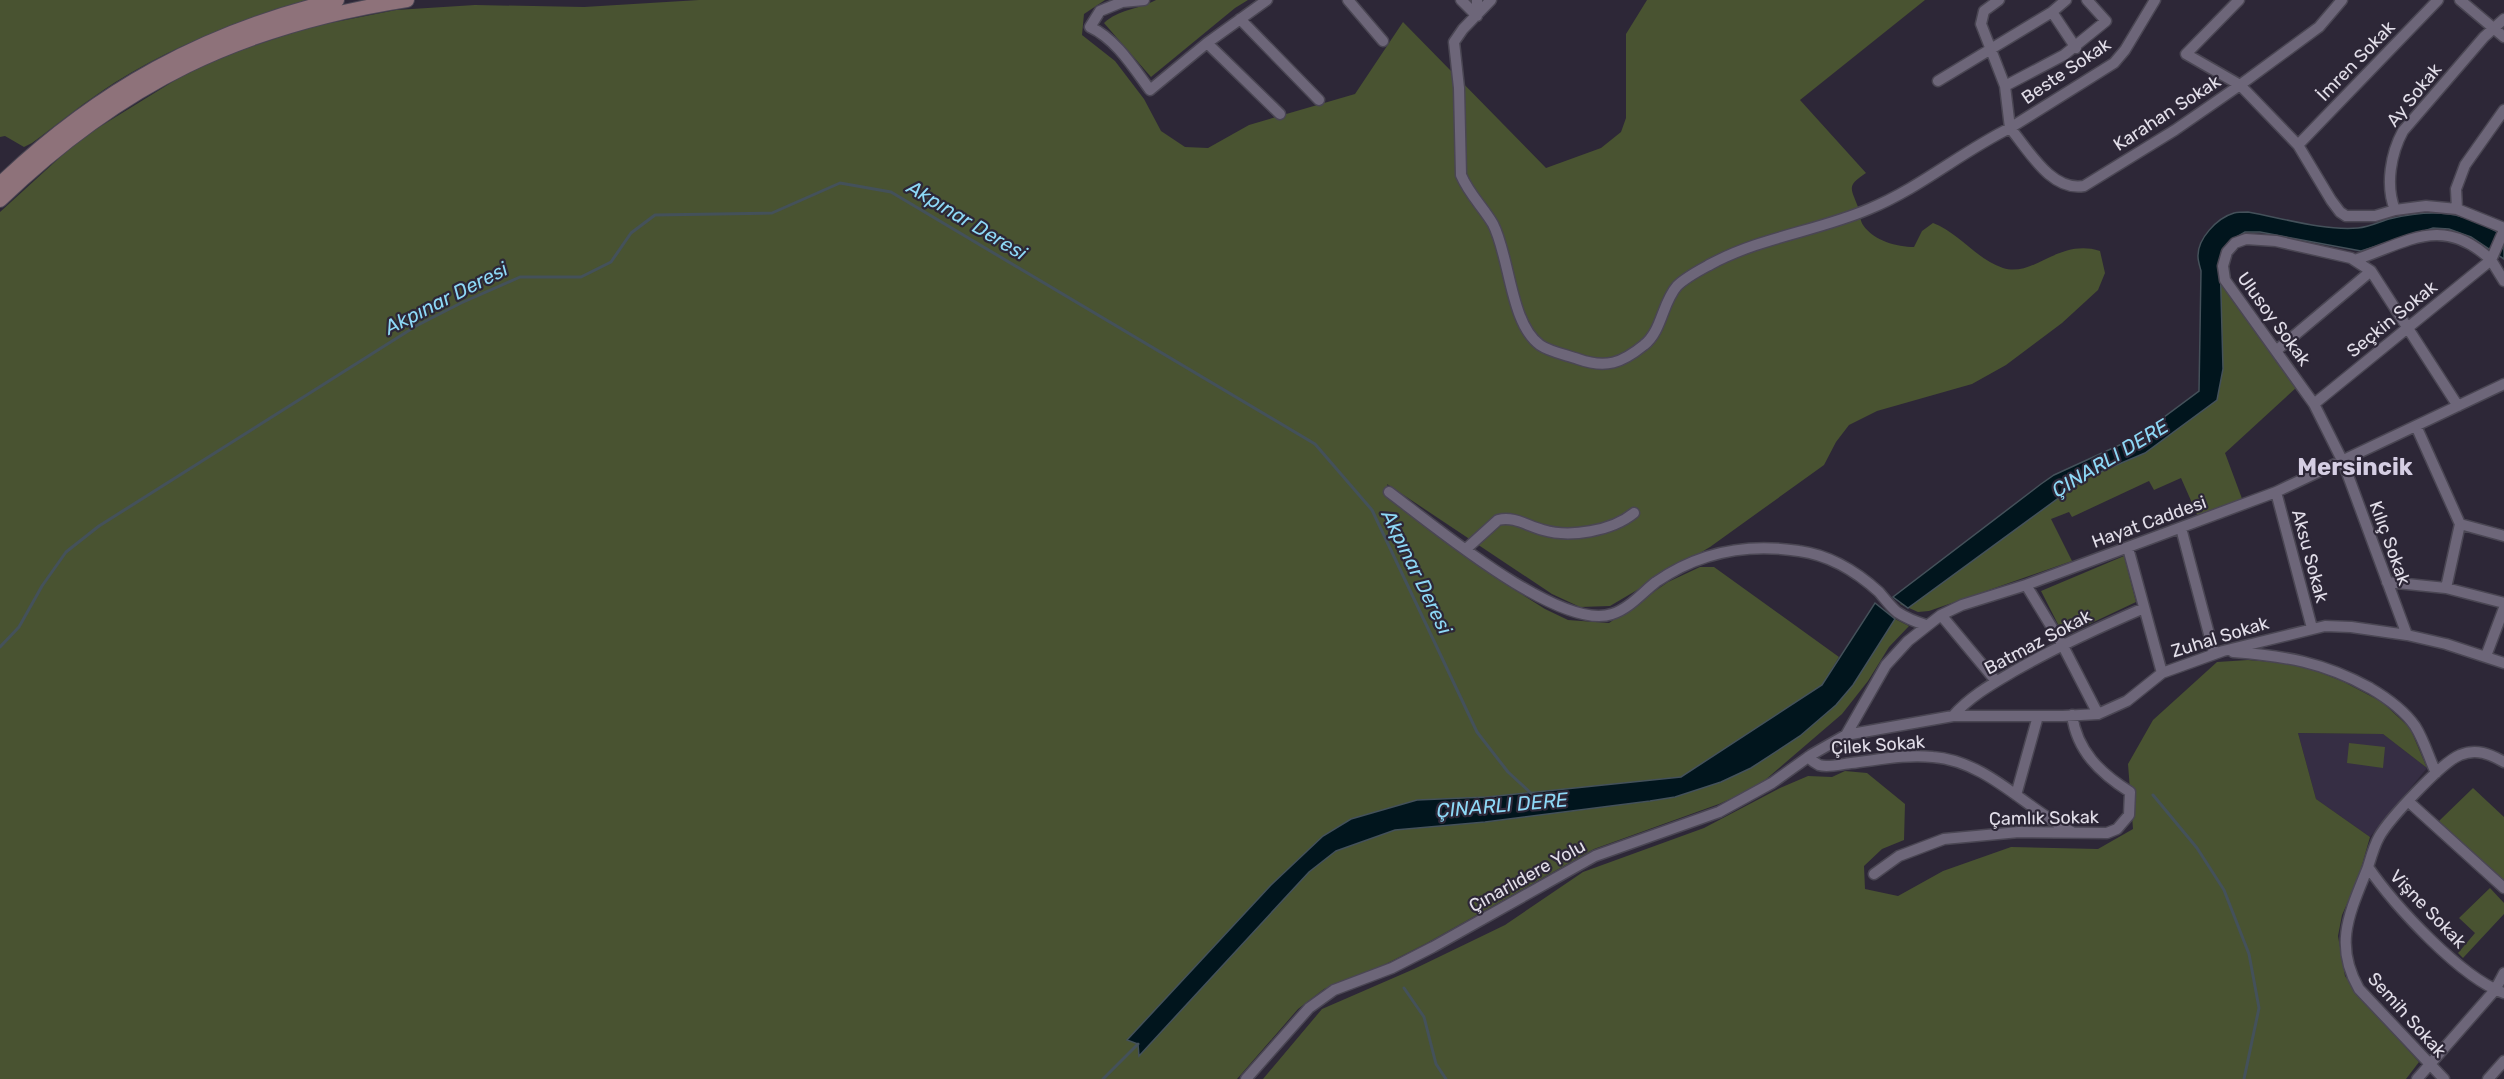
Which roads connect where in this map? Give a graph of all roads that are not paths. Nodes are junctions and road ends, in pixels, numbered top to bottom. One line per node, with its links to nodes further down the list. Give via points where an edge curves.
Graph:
1 (337, 0): 35 (main road, via 238,29 166,61 84,112)
2 (406, 0): 36 (main road, via 282,27 180,68 85,126)
3 (1144, 0): 24 (street, via 1122,2 1100,11 1090,27 1104,33 1150,90)
4 (1267, 0): 19 (street)
5 (1348, 0): 23 (street)
6 (1461, 0): 18 (street)
7 (1477, 0): 18 (street)
8 (1491, 0): 18 (street)
9 (1999, 0): 26 (street, Beste Sokak, via 1980,19)
10 (2066, 0): 17 (street)
11 (2087, 0): 25 (street, Beste Sokak, via 2106,21)
12 (2155, 0): 33 (street, Beste Sokak, via 2114,63)
13 (2239, 0): 28 (street, via 2186,54)
14 (2342, 0): 28 (street, Karahan Sokak, via 2319,27)
15 (2438, 0): 34 (street, İmren Sokak)
16 (2460, 0): 21 (street)
17 (2052, 12): 25 (street, Beste Sokak); 26 (street)
18 (1477, 16): 33 (street, via 1454,42 1461,175 1492,224 1527,332 1541,346 1591,363 1605,365 1626,359 1647,342 1677,286 1699,270 1742,249 1890,200)
19 (1240, 19): 24 (street); 30 (street)
20 (2504, 19): 21 (street, Ay Sokak)
21 (2493, 27): 22 (street); 38 (street, Ay Sokak, via 2422,108 2398,142 2391,168 2390,192)
22 (2504, 37)
23 (1383, 41)
24 (1207, 43): 32 (street)
25 (2076, 48): 29 (street, Beste Sokak)
26 (1991, 49): 27 (street); 29 (street, Beste Sokak)
27 (1938, 81)
28 (2240, 85): 33 (street, Karahan Sokak, via 2084,186 2071,186 2050,176); 34 (street)
29 (2006, 86): 33 (street, Beste Sokak)
30 (1319, 100)
31 (2504, 110): 37 (street, via 2465,165 2456,189)
32 (1280, 114)
33 (2010, 128)
34 (2298, 145): 38 (street, via 2340,212 2365,217)
35 (0, 184)
36 (0, 200)
37 (2457, 208): 38 (street); 39 (street)
38 (2395, 210)
39 (2503, 231): 40 (street)
40 (2493, 256): 41 (street, via 2463,239 2439,234 2413,238); 43 (street); 44 (street, Seçkin Sokak)
41 (2355, 260): 42 (street); 45 (street, Ulusoy Sokak, via 2276,241 2246,239 2231,247 2224,258 2225,280)
42 (2371, 271): 44 (street); 45 (street)
43 (2504, 280)
44 (2406, 327): 47 (street, Seçkin Sokak); 48 (street)
45 (2277, 350): 47 (street, Ulusoy Sokak)
46 (2504, 384): 48 (street, Hayat Caddesi)
47 (2314, 404): 50 (street, Ulusoy Sokak)
48 (2458, 406): 49 (street, Hayat Caddesi)
49 (2416, 426): 50 (street, Hayat Caddesi); 54 (street)
50 (2343, 462): 52 (street, Hayat Caddesi); 59 (street, Kılıç Sokak)
51 (1389, 492): 58 (street)
52 (2276, 492): 55 (street, Hayat Caddesi); 67 (street, Aksu Sokak)
53 (1634, 513): 58 (street, via 1619,522 1570,533 1543,530 1505,518 1491,524)
54 (2460, 524): 56 (street); 61 (street)
55 (2181, 528): 57 (street, Hayat Caddesi); 70 (street)
56 (2504, 536)
57 (2128, 548): 60 (street, Hayat Caddesi); 63 (street)
58 (1466, 549): 66 (street, via 1548,603 1600,616 1622,609 1673,571 1713,554 1741,549 1798,550 1819,554 1841,565 1865,580 1899,614)
59 (2387, 582): 61 (street); 68 (street, Kılıç Sokak)
60 (2026, 585): 65 (street, Hayat Caddesi); 69 (street)
61 (2446, 588): 62 (street)
62 (2504, 603)
63 (2144, 608): 69 (street, Batmaz Sokak); 73 (street)
64 (2504, 608): 71 (street)
65 (1941, 615): 66 (street, Hayat Caddesi); 74 (street)
66 (1926, 625): 79 (street, Hayat Caddesi, via 1886,665)
67 (2312, 628): 68 (street, Zuhal Sokak, via 2351,627); 70 (street, Zuhal Sokak)
68 (2407, 635): 71 (street, Zuhal Sokak)
69 (2062, 644): 74 (street, Batmaz Sokak); 75 (street)
70 (2218, 652): 73 (street, Zuhal Sokak); 82 (street, via 2279,656 2318,664 2380,693 2415,726)
71 (2486, 656): 72 (street, Zuhal Sokak)
72 (2504, 663)
73 (2162, 673): 75 (street, Zuhal Sokak, via 2127,701)
74 (1996, 681): 77 (street, Batmaz Sokak)
75 (2098, 714): 76 (street, Zuhal Sokak)
76 (2072, 715): 78 (street, Zuhal Sokak); 85 (street, Çamlık Sokak, via 2084,752 2130,792 2131,807 2117,829 2107,833)
77 (1953, 716): 78 (street, Zuhal Sokak); 79 (street, Zuhal Sokak)
78 (2038, 716): 83 (street)
79 (1846, 735): 80 (street, Çınarlıdere Yolu)
80 (1808, 757): 83 (street, Çilek Sokak, via 1821,765 1933,757 1964,765); 93 (street, Çınarlıdere Yolu, via 1772,783 1719,812 1595,856 1433,947 1334,990 1309,1008)
81 (2504, 762): 82 (street, Vişne Sokak, via 2471,752 2451,760)
82 (2436, 773): 84 (street, Vişne Sokak)
83 (2016, 795): 85 (street, Çilek Sokak)
84 (2409, 802): 86 (street, Vişne Sokak, via 2380,835); 88 (street)
85 (2075, 833): 87 (street, Çamlık Sokak, via 2019,832 1944,839 1899,856)
86 (2367, 867): 90 (street, Vişne Sokak, via 2414,922 2474,978); 92 (street, Semih Sokak, via 2345,934 2350,975)
87 (1874, 874)
88 (2504, 888)
89 (2504, 974): 90 (street)
90 (2499, 991): 92 (street)
91 (2504, 1061): 96 (street)
92 (2429, 1064): 94 (street); 95 (street, Semih Sokak)
93 (1246, 1079)
94 (2417, 1079)
95 (2444, 1079)
96 (2488, 1079)

